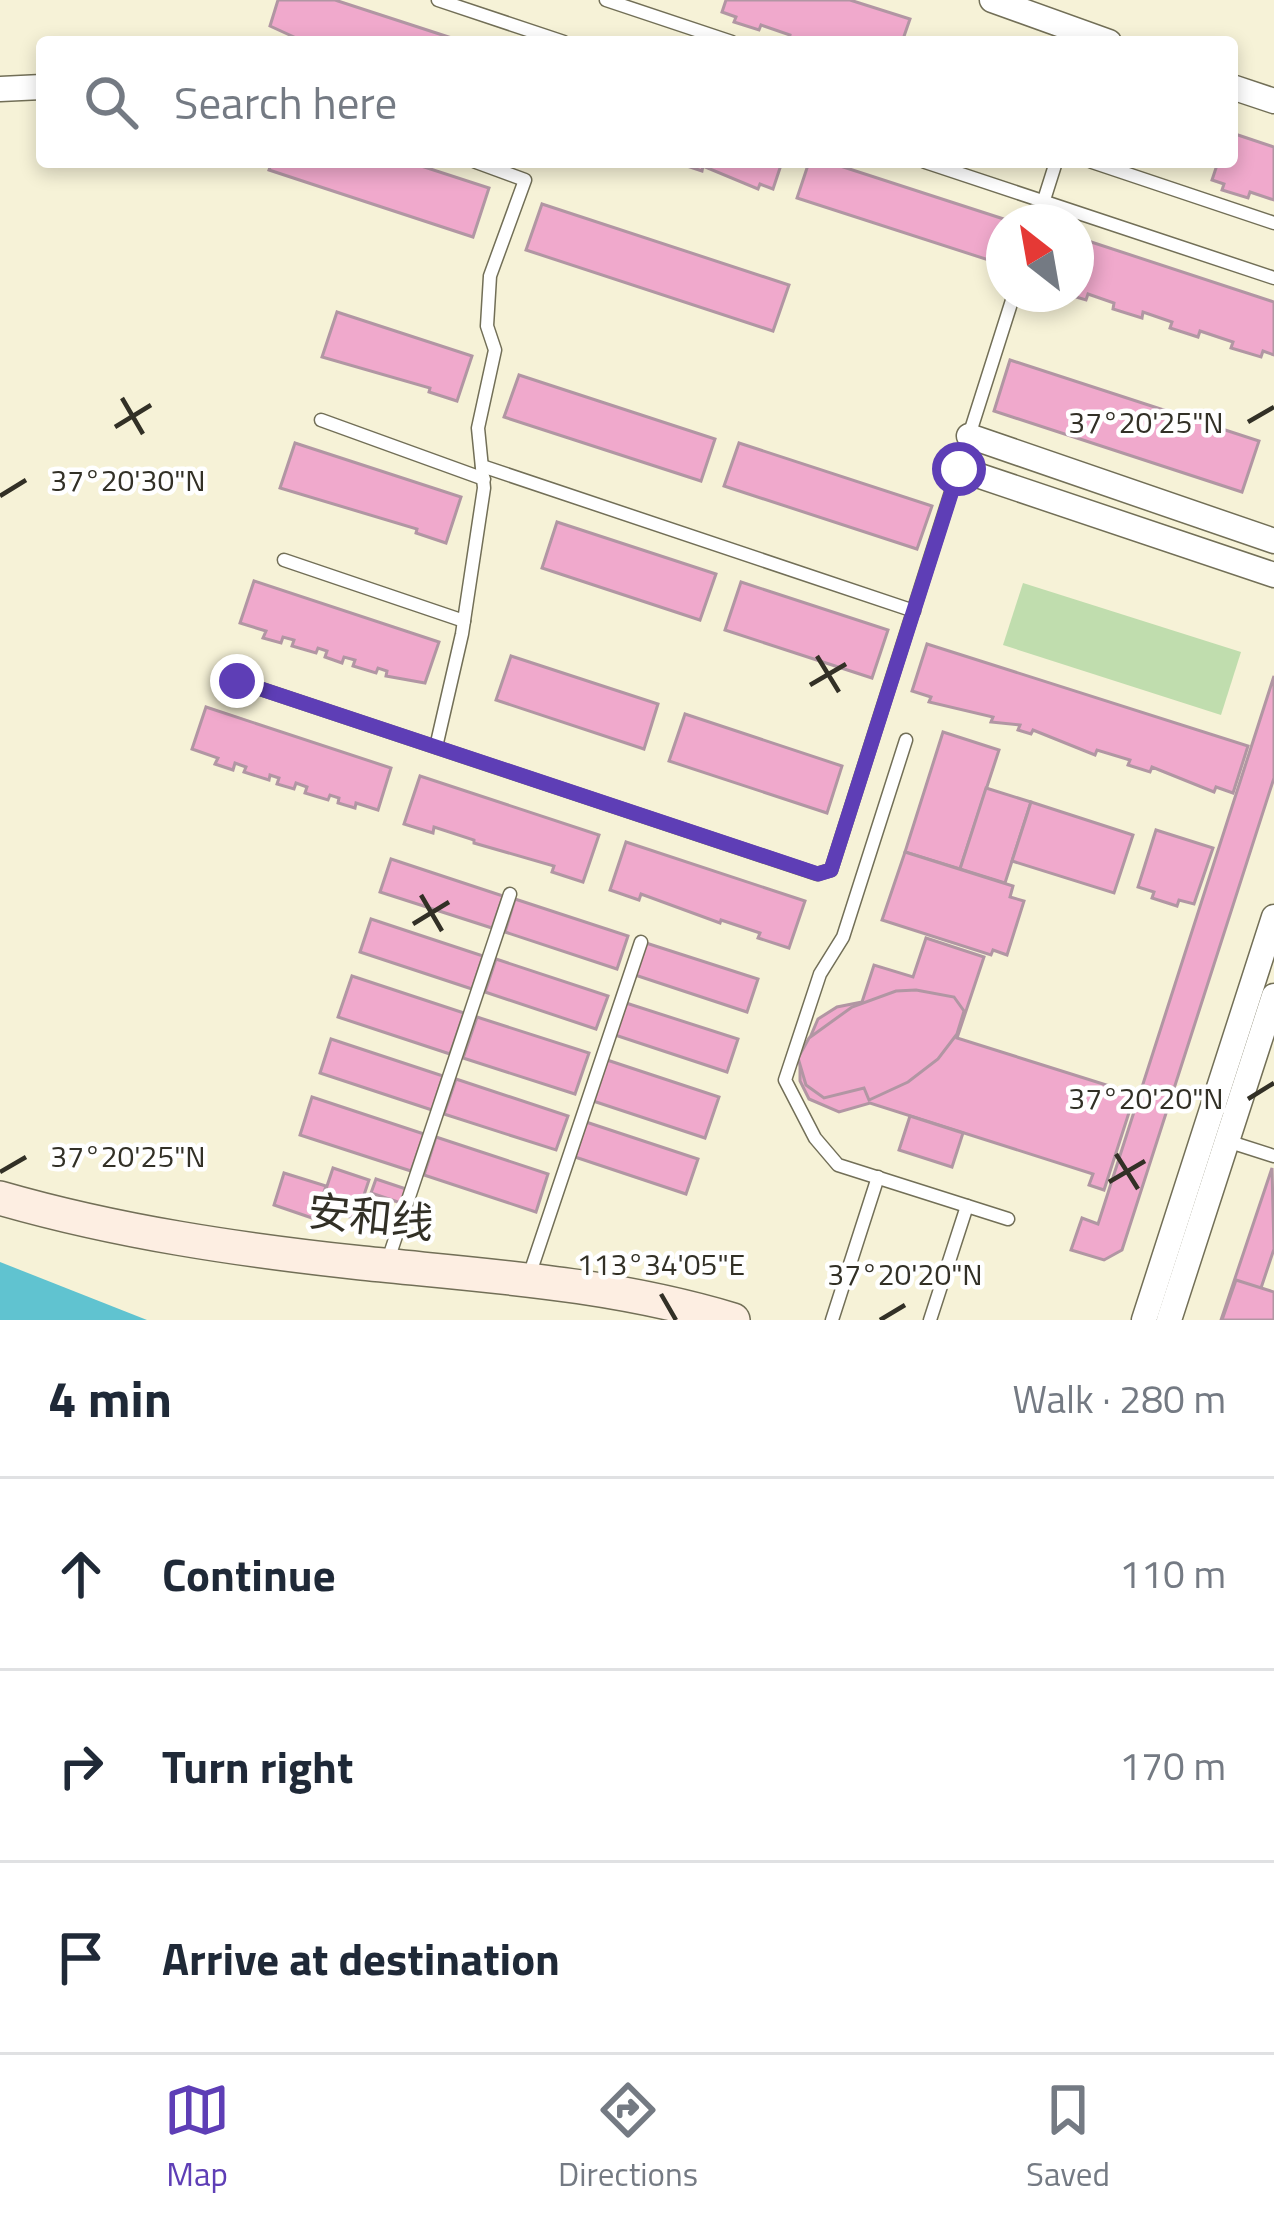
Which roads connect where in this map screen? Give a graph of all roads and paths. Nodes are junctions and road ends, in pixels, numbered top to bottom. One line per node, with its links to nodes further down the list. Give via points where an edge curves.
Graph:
1 (438, 0): 4 (lane)
2 (605, 0): 5 (lane)
3 (992, 0): 6 (street)
4 (546, 36)
5 (714, 36)
6 (1092, 36)
7 (36, 86): 8 (street)
8 (0, 89)
9 (1238, 89): 10 (street)
10 (1274, 101)
11 (493, 168): 22 (lane, via 525,179 490,276 488,326 496,350 478,428)
12 (943, 168): 15 (lane)
13 (1054, 168): 15 (lane)
14 (1110, 168): 16 (lane)
15 (1044, 202): 17 (lane)
16 (1274, 223)
17 (1274, 278)
18 (1008, 312): 20 (lane)
19 (321, 420): 22 (lane)
20 (969, 436): 21 (lane); 23 (street)
21 (959, 469): 25 (street); 26 (lane)
22 (483, 473): 26 (lane); 27 (lane)
23 (1274, 541)
24 (284, 560): 27 (lane)
25 (1274, 575)
26 (914, 611): 30 (lane, via 831,870 818,874)
27 (464, 621): 30 (lane)
28 (237, 681): 30 (lane)
29 (906, 740): 37 (lane, via 843,937 820,974 785,1081 838,1165)
30 (436, 747)
31 (510, 894): 41 (lane)
32 (1274, 917): 46 (street)
33 (641, 942): 42 (lane)
34 (1274, 996): 35 (street)
35 (1227, 1141): 36 (lane); 47 (street)
36 (1274, 1156)
37 (878, 1178): 39 (lane); 44 (lane)
38 (0, 1198): 41 (main road, 安和线, via 218,1246)
39 (967, 1206): 40 (lane); 45 (lane)
40 (1008, 1219)
41 (386, 1265): 42 (main road, 安和线)
42 (529, 1278): 43 (main road, 安和线, via 672,1301)
43 (733, 1320)
44 (832, 1320)
45 (930, 1320)
46 (1144, 1320)
47 (1169, 1320)

